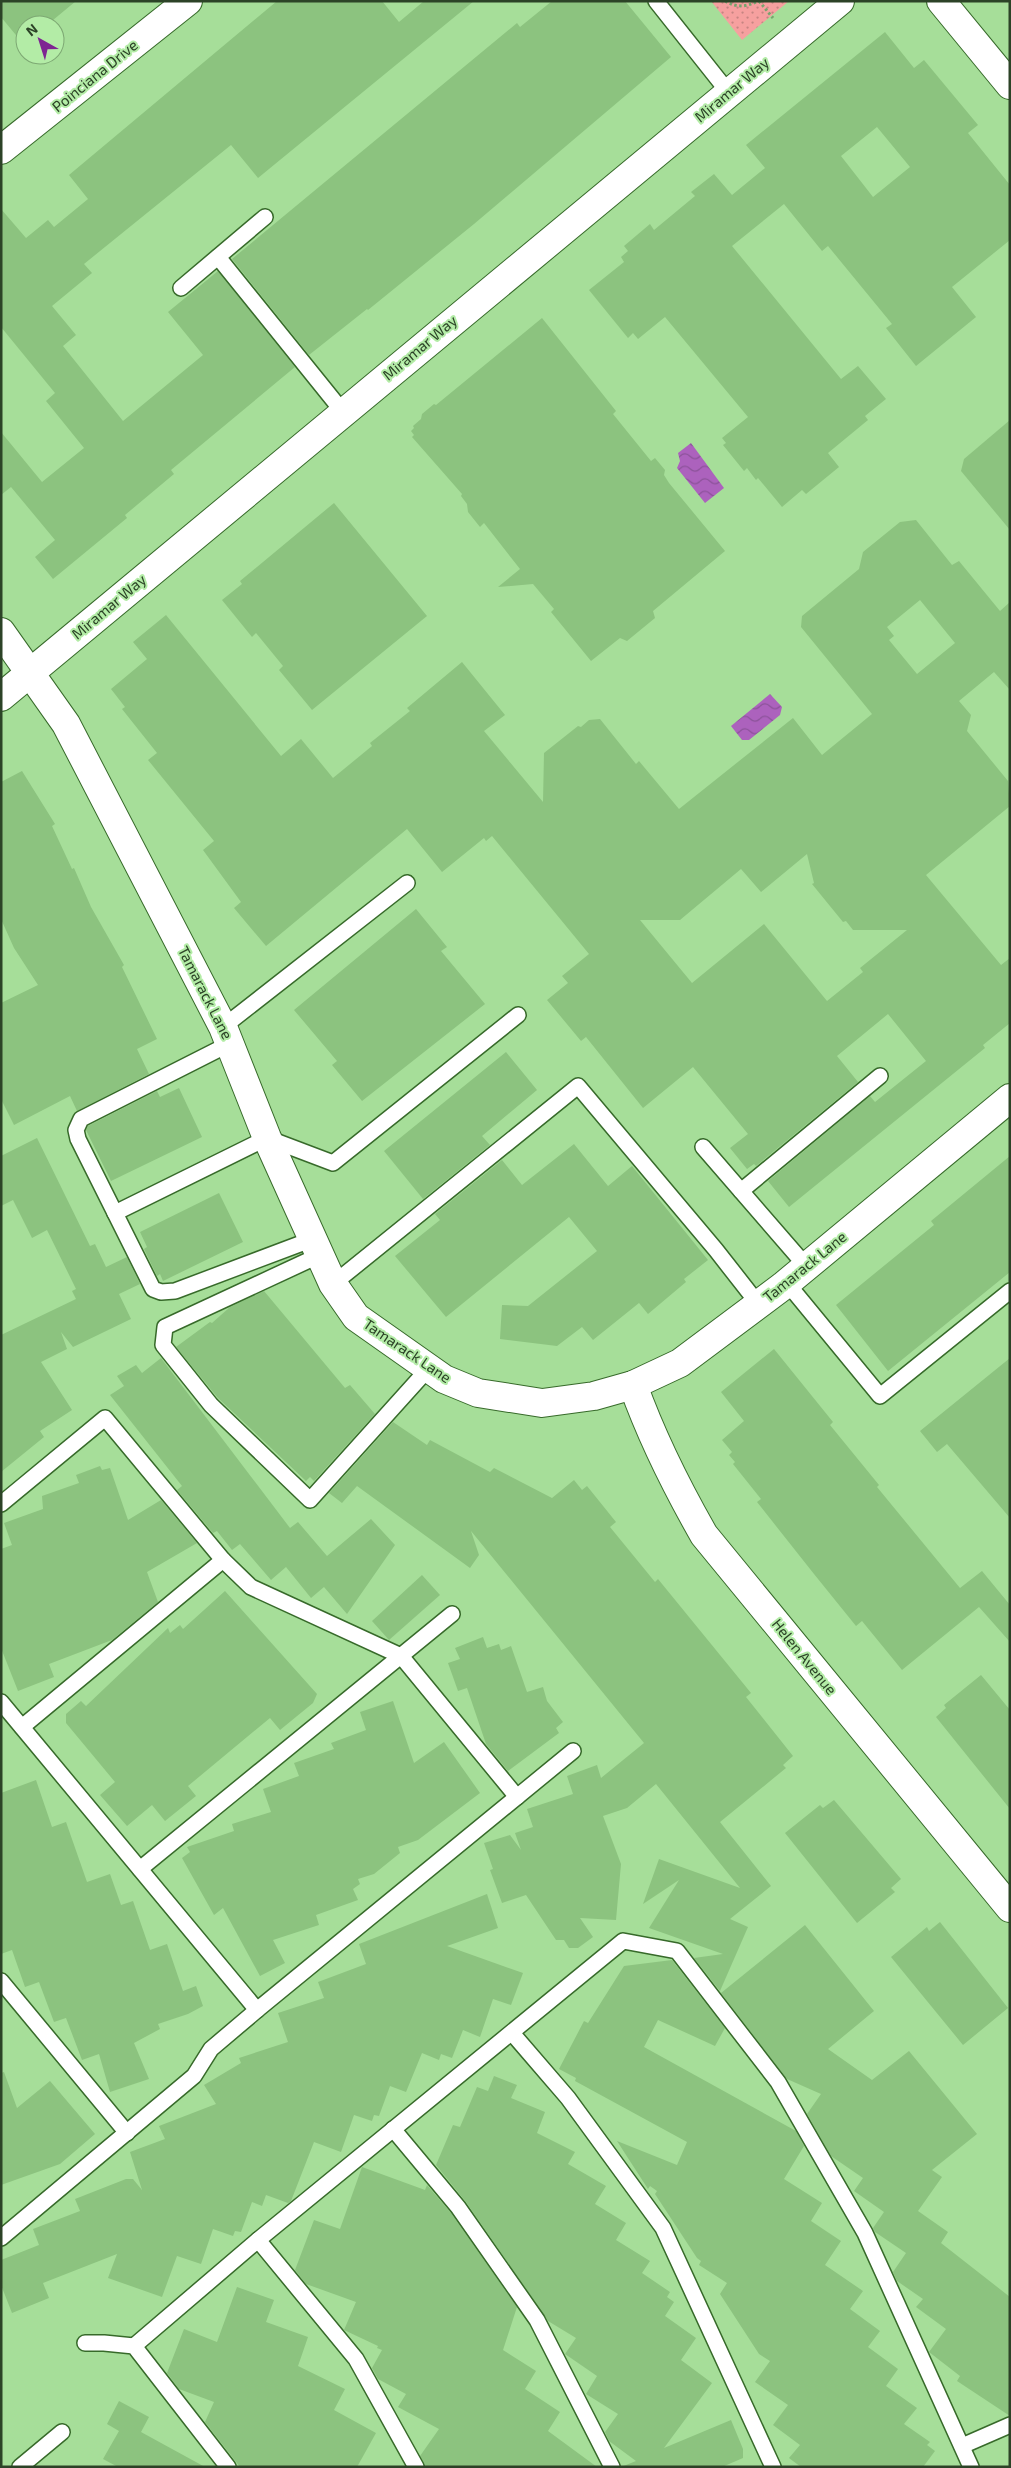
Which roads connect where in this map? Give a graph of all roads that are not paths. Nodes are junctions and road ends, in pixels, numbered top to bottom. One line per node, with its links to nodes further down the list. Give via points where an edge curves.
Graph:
1 (188, 1): 7 (street, Poinciana Drive)
2 (656, 1): 6 (lane)
3 (840, 1): 6 (street, Miramar Way)
4 (942, 1): 5 (street)
5 (1010, 85)
6 (730, 93): 11 (street, Miramar Way)
7 (1, 150)
8 (265, 216): 9 (lane)
9 (218, 257): 10 (lane); 11 (lane)
10 (181, 288)
11 (343, 412): 13 (street, Miramar Way)
12 (1, 632): 13 (street, Tamarack Lane)
13 (30, 672): 14 (street, Miramar Way); 17 (street, Tamarack Lane, via 66,724)
14 (1, 697)
15 (407, 883): 17 (lane)
16 (518, 1015): 20 (lane, via 333,1163)
17 (227, 1035): 20 (street, Tamarack Lane); 23 (lane, via 81,1119 76,1130 78,1139)
18 (880, 1076): 22 (lane)
19 (1010, 1098): 25 (street, Tamarack Lane)
20 (267, 1138): 23 (lane); 24 (street, Tamarack Lane)
21 (703, 1147): 22 (lane)
22 (741, 1191): 25 (lane)
23 (115, 1213): 24 (lane, via 153,1289 161,1292 175,1291)
24 (316, 1247): 26 (street, Tamarack Lane); 29 (lane, via 165,1327 163,1345 211,1405 310,1500)
25 (797, 1274): 27 (lane, via 880,1396); 28 (street, Tamarack Lane)
26 (333, 1284): 28 (lane, via 578,1086); 29 (street, Tamarack Lane, via 356,1317)
27 (1010, 1291)
28 (759, 1305): 30 (street, Tamarack Lane, via 680,1363)
29 (428, 1369): 30 (street, Tamarack Lane, via 478,1392 542,1403 594,1396)
30 (633, 1385): 40 (street, Helen Avenue, via 668,1472 704,1535)
31 (1, 1504): 32 (lane, via 104,1418)
32 (223, 1560): 34 (lane, via 251,1586); 36 (lane)
33 (452, 1614): 34 (lane)
34 (401, 1656): 38 (lane); 39 (lane)
35 (1, 1702): 36 (lane)
36 (22, 1726): 39 (lane)
37 (573, 1751): 38 (lane)
38 (517, 1797): 42 (lane)
39 (140, 1869): 42 (lane)
40 (1010, 1908)
41 (3, 1987): 45 (lane)
42 (257, 2010): 45 (lane, via 212,2049 194,2076)
43 (512, 2033): 44 (lane); 52 (lane, via 623,1941 677,1951 778,2082 865,2234); 57 (lane, via 568,2098 663,2228)
44 (393, 2129): 47 (lane); 56 (lane, via 458,2207 537,2320)
45 (127, 2133): 46 (lane)
46 (1, 2238)
47 (258, 2240): 49 (lane); 55 (lane, via 356,2359)
48 (85, 2343): 49 (lane)
49 (134, 2346): 54 (lane)
50 (1010, 2425): 52 (lane)
51 (62, 2432): 53 (lane)
52 (962, 2446): 58 (lane)
53 (20, 2467)
54 (228, 2467)
55 (416, 2467)
56 (612, 2467)
57 (773, 2467)
58 (970, 2467)

